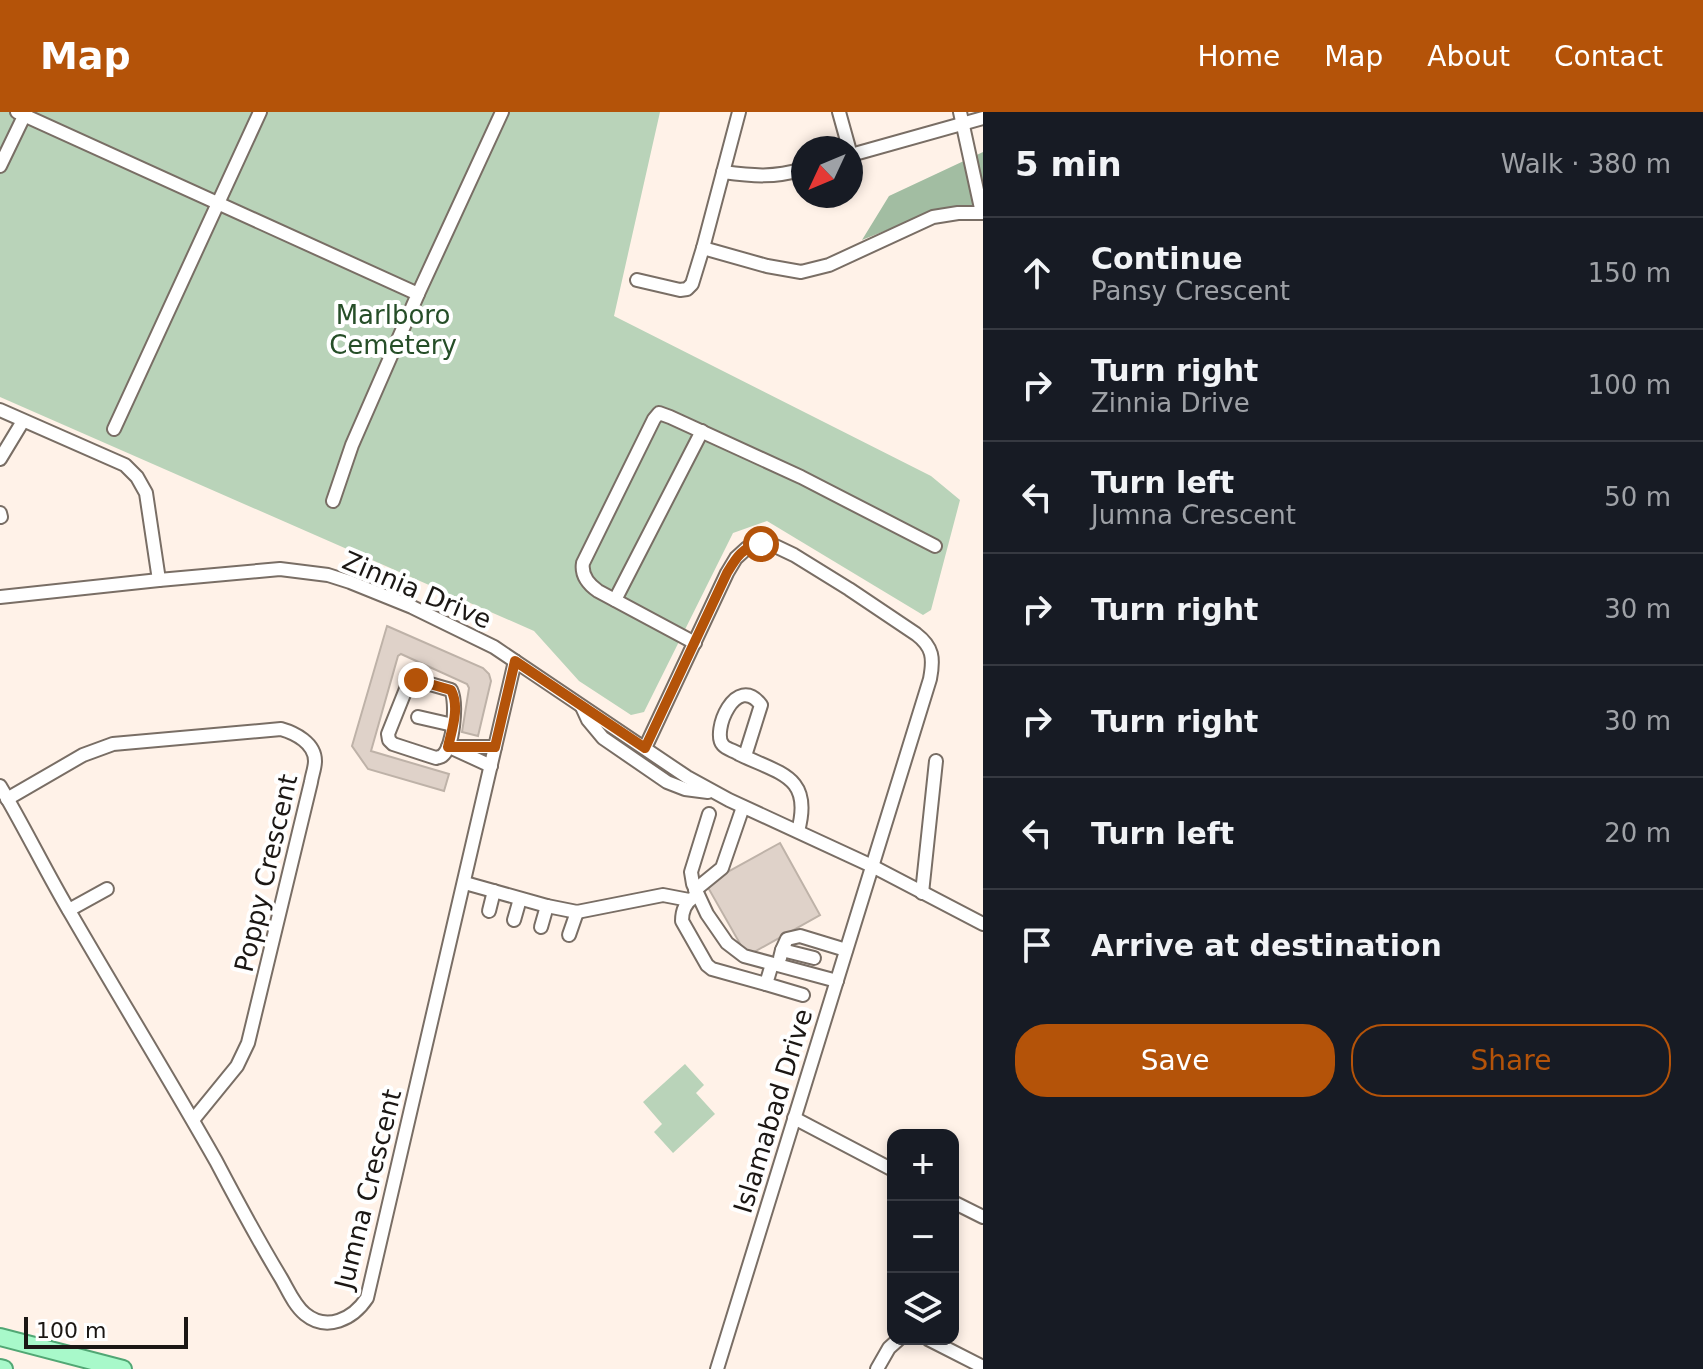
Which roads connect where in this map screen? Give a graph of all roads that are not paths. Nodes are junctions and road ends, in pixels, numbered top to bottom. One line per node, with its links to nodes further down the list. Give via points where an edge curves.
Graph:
1 (260, 112): 13 (street)
2 (502, 112): 17 (street)
3 (739, 112): 11 (street)
4 (839, 112): 8 (street)
5 (22, 113): 10 (street); 13 (street)
6 (962, 118): 7 (street); 9 (street); 14 (street)
7 (983, 118)
8 (846, 136)
9 (863, 151)
10 (0, 166)
11 (723, 172): 12 (street, via 774,176); 15 (street)
12 (791, 172)
13 (218, 204): 17 (street); 20 (street)
14 (982, 213): 15 (street, via 933,217 829,265 801,272)
15 (703, 248): 16 (street, via 687,289)
16 (637, 280)
17 (418, 294): 23 (street)
18 (0, 410): 19 (street)
19 (23, 421): 22 (street); 25 (street, via 133,471 146,493)
20 (114, 429)
21 (702, 431): 24 (street); 27 (street); 27 (street, via 659,413 654,419 583,563 592,587)
22 (0, 459)
23 (333, 501)
24 (935, 546)
25 (159, 580): 26 (street, Zinnia Drive); 29 (street, Zinnia Drive, via 280,569 328,575 412,607)
26 (0, 597)
27 (615, 600): 28 (street)
28 (695, 643): 35 (street, Islamabad Drive); 45 (street, Islamabad Drive, via 736,558 761,544 794,555 926,643 933,659 930,679)
29 (515, 661): 30 (street, Zinnia Drive); 34 (street, Jumna Crescent)
30 (581, 705): 35 (street, Zinnia Drive); 40 (street, via 603,738 667,782)
31 (418, 717): 32 (street)
32 (453, 725): 33 (street); 33 (street, via 451,690 413,681 388,734 393,744 436,758)
33 (448, 747): 34 (street); 38 (street)
34 (495, 747): 38 (street, Jumna Crescent)
35 (645, 748): 40 (street, Zinnia Drive)
36 (745, 756): 36 (street, via 723,746 720,734 731,702 742,695 761,705); 44 (street, via 783,773 800,792)
37 (936, 761): 49 (street)
38 (491, 766): 46 (street, Jumna Crescent)
39 (0, 786): 41 (street, Jumna Crescent)
40 (715, 793): 42 (street, Zinnia Drive)
41 (7, 799): 53 (street, Jumna Crescent); 68 (street, Poppy Crescent, via 83,755 113,744 281,729 313,751 311,782 248,1043 237,1066)
42 (743, 807): 44 (street, Zinnia Drive); 50 (street, via 722,868)
43 (709, 814): 50 (street, via 691,872)
44 (798, 831): 45 (street, Zinnia Drive)
45 (872, 866): 49 (street, Zinnia Drive); 61 (street, Islamabad Drive)
46 (465, 883): 48 (street); 68 (street, Jumna Crescent, via 367,1298 360,1308 345,1320 327,1322 298,1307)
47 (107, 889): 53 (street)
48 (494, 891): 51 (street); 54 (street)
49 (922, 893): 57 (street, Zinnia Drive)
50 (694, 895): 55 (street, via 663,895); 63 (street, via 727,943 744,956); 65 (street, via 682,921 707,965)
51 (520, 899): 52 (street); 56 (street)
52 (547, 906): 55 (street); 58 (street)
53 (69, 910): 68 (street, Jumna Crescent)
54 (489, 911)
55 (577, 912): 59 (street)
56 (514, 920)
57 (983, 924)
58 (541, 927)
59 (569, 935)
60 (782, 950): 61 (street, via 787,939 800,936); 62 (street); 63 (street)
61 (846, 950): 64 (street, Islamabad Drive)
62 (814, 958)
63 (775, 964): 64 (street); 65 (street)
64 (837, 981): 67 (street, Islamabad Drive)
65 (766, 984): 66 (street)
66 (803, 995)
67 (794, 1118): 69 (street); 77 (street, Islamabad Drive)
68 (193, 1120)
69 (887, 1167)
70 (959, 1205): 71 (street)
71 (983, 1217)
72 (0, 1337): 76 (main road)
73 (892, 1345): 78 (street)
74 (940, 1345): 75 (street)
75 (983, 1367)
76 (123, 1369)
77 (717, 1369)
78 (877, 1369)

